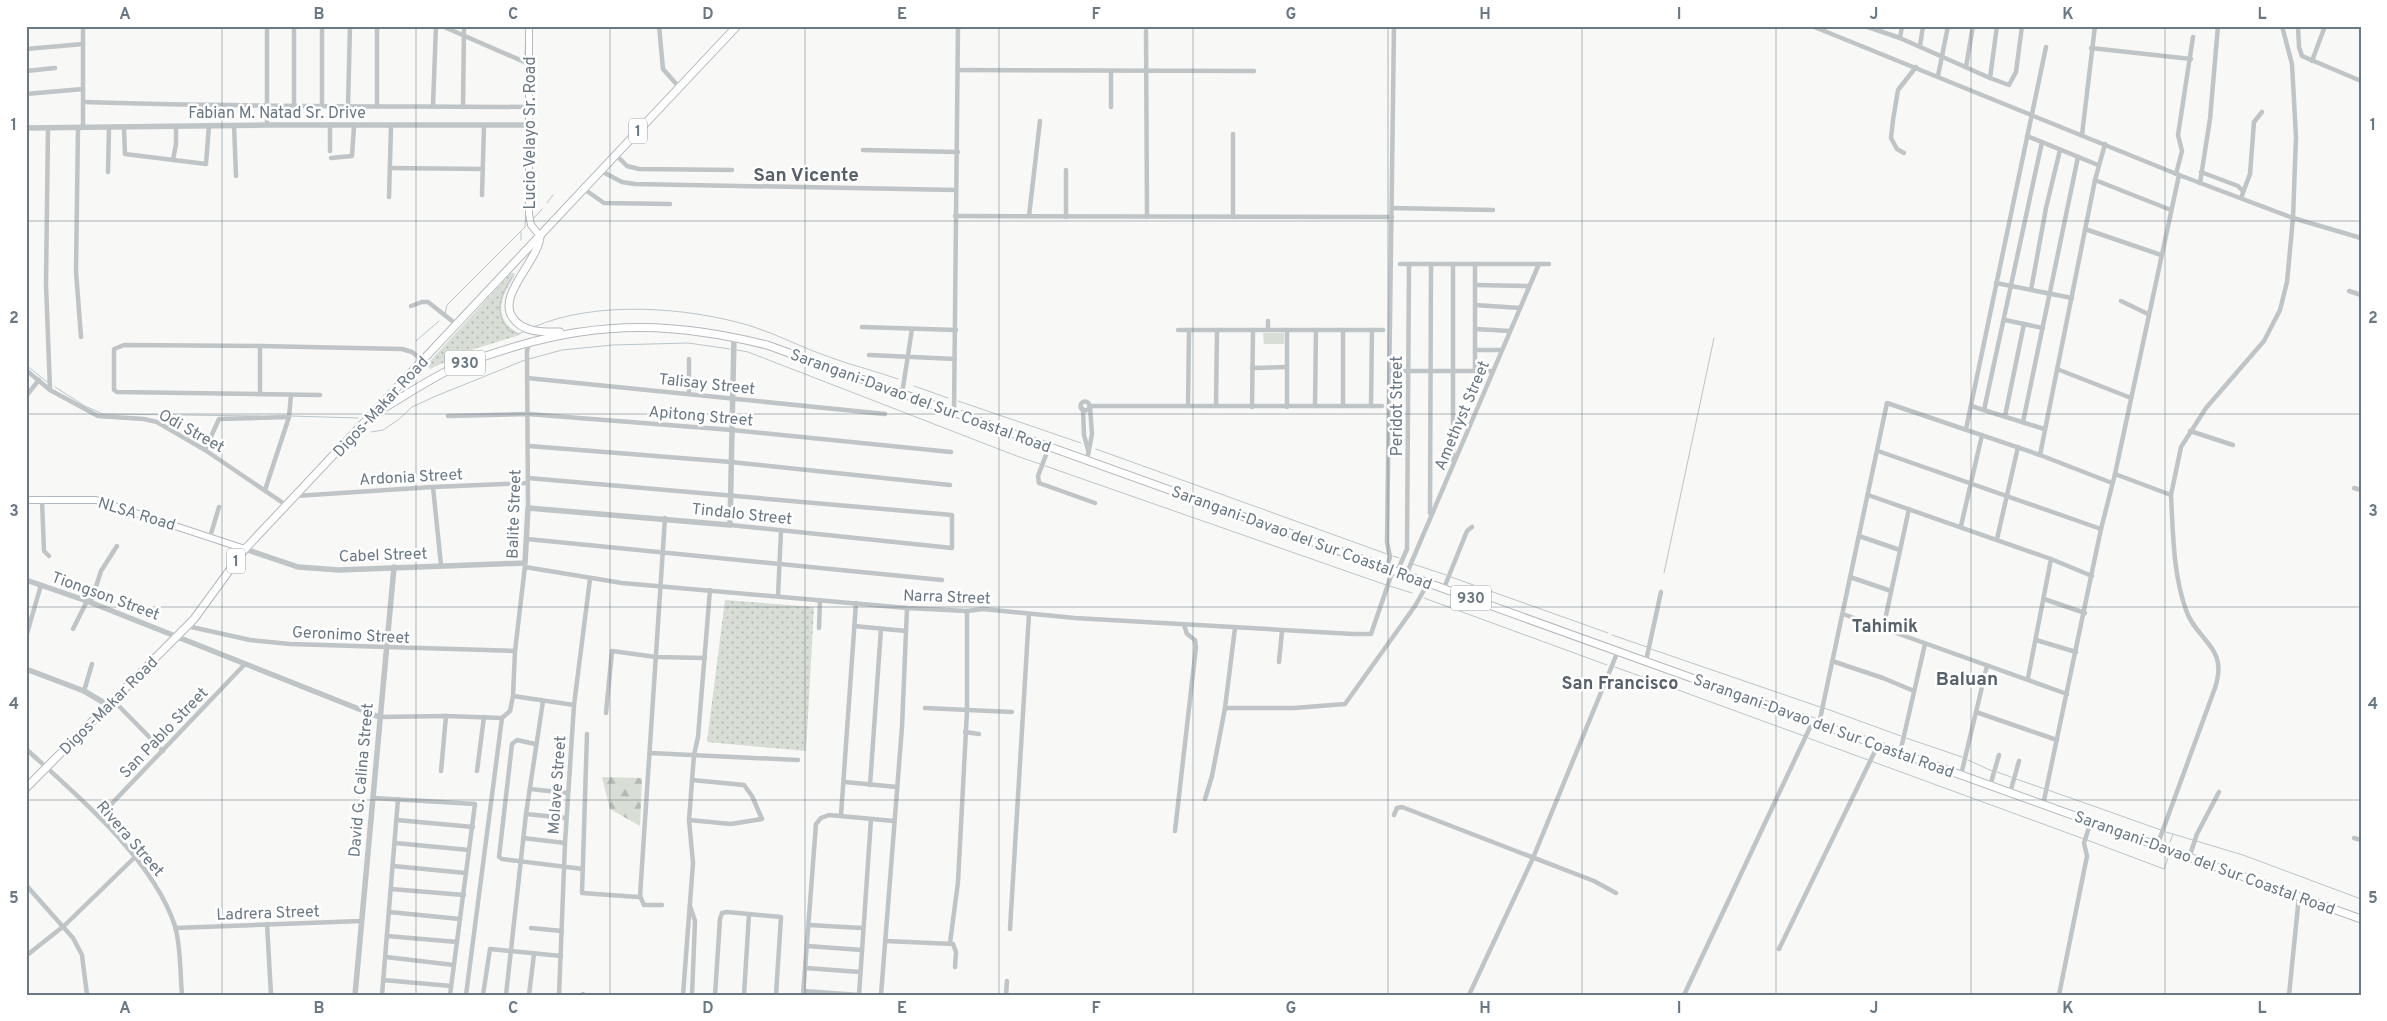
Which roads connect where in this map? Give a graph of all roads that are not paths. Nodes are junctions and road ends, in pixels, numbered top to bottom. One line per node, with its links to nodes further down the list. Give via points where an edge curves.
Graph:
1 (83, 26): 35 (street)
2 (267, 26): 59 (street)
3 (294, 26): 60 (street)
4 (322, 26): 61 (street)
5 (350, 26): 64 (street)
6 (377, 26): 62 (street)
7 (436, 26): 63 (street)
8 (442, 26): 32 (street)
9 (464, 26): 32 (street)
10 (529, 26): 43 (main road, Lucio Velayo Sr. Road)
11 (660, 26): 55 (street, via 663,69)
12 (737, 26): 55 (main road, Digos-Makar Road / 1)
13 (958, 26): 47 (street)
14 (1394, 26): 118 (street)
15 (1812, 26): 31 (street)
16 (1832, 26): 31 (street)
17 (1865, 26): 29 (street)
18 (1902, 26): 34 (street)
19 (1923, 26): 36 (street)
20 (1948, 26): 40 (street)
21 (1973, 26): 45 (street)
22 (1998, 26): 53 (street)
23 (2022, 26): 53 (street, via 2012,84 2006,85)
24 (2095, 26): 38 (street)
25 (2218, 26): 106 (street, via 2210,120)
26 (2282, 26): 127 (street, via 2292,64 2296,137)
27 (2298, 26): 42 (street, via 2300,52)
28 (2325, 26): 42 (street)
29 (1878, 28): 34 (street)
30 (1146, 31): 50 (street)
31 (1830, 32): 44 (street)
32 (464, 36): 43 (street); 65 (street)
33 (2193, 37): 41 (street)
34 (1900, 38): 36 (street)
35 (83, 44): 39 (street); 56 (street)
36 (1920, 46): 40 (street)
37 (2046, 48): 69 (street)
38 (2091, 48): 41 (street); 87 (street)
39 (26, 49)
40 (1943, 58): 45 (street); 52 (street)
41 (2191, 59): 107 (street, via 2178,135 2182,151)
42 (2312, 61): 54 (street)
43 (529, 64): 67 (main road, Lucio Velayo Sr. Road)
44 (1916, 67): 52 (street); 94 (street, via 1898,90 1892,120 1892,138 1897,149)
45 (1966, 67): 53 (street)
46 (55, 68): 48 (street)
47 (958, 70): 49 (street); 93 (street)
48 (26, 71)
49 (1111, 71): 50 (street); 66 (street)
50 (1146, 71): 51 (street); 124 (street)
51 (1254, 71)
52 (1938, 76): 69 (street)
53 (1990, 78)
54 (2361, 81)
55 (679, 87): 95 (main road, Digos-Makar Road / 1)
56 (83, 89): 57 (street); 58 (street)
57 (26, 94)
58 (84, 102): 59 (street); 80 (street)
59 (267, 106): 60 (street); 71 (street)
60 (294, 106): 61 (street)
61 (322, 106): 64 (street)
62 (377, 106): 63 (street); 64 (street)
63 (433, 106): 65 (street)
64 (348, 107)
65 (463, 107): 67 (street)
66 (1111, 107)
67 (529, 108): 75 (main road, Lucio Velayo Sr. Road)
68 (2262, 112): 113 (street, via 2254,122 2250,174)
69 (2032, 115): 86 (street); 87 (street)
70 (1040, 121): 122 (street)
71 (267, 124): 73 (street, Fabian M. Natad Sr. Drive); 74 (street, Fabian M. Natad Sr. Drive)
72 (209, 125): 73 (street, Fabian M. Natad Sr. Drive); 76 (street, Fabian M. Natad Sr. Drive); 98 (street, via 207,163)
73 (234, 125): 108 (street)
74 (330, 125): 77 (street, Fabian M. Natad Sr. Drive); 92 (street)
75 (529, 125): 79 (street, Fabian M. Natad Sr. Drive); 129 (main road, Lucio Velayo Sr. Road, via 530,220 532,229)
76 (176, 126): 82 (street, Fabian M. Natad Sr. Drive); 98 (street)
77 (354, 126): 78 (street, Fabian M. Natad Sr. Drive); 97 (street, via 352,156)
78 (391, 126): 79 (street, Fabian M. Natad Sr. Drive); 100 (street)
79 (484, 126): 101 (street)
80 (81, 127): 81 (street, Fabian M. Natad Sr. Drive); 84 (street, Fabian M. Natad Sr. Drive); 174 (street, via 76,271)
81 (108, 127): 82 (street, Fabian M. Natad Sr. Drive); 105 (street)
82 (124, 127): 98 (street, via 124,153)
83 (26, 128): 84 (street, Fabian M. Natad Sr. Drive)
84 (48, 128): 197 (street, via 46,284)
85 (1233, 134): 125 (street)
86 (2027, 136): 88 (street); 139 (street)
87 (2082, 136): 89 (street)
88 (2042, 142): 91 (street); 142 (street)
89 (2105, 144): 99 (street); 107 (street)
90 (863, 150): 93 (street)
91 (2060, 150): 96 (street); 143 (street)
92 (330, 151)
93 (958, 152): 112 (street)
94 (1904, 153)
95 (616, 155): 102 (street, via 627,166 639,169); 104 (main road, Digos-Makar Road / 1)
96 (2078, 157): 99 (street); 145 (street)
97 (331, 158)
98 (172, 160)
99 (2098, 165): 109 (street)
100 (390, 168): 101 (street); 115 (street)
101 (483, 169): 114 (street)
102 (732, 170)
103 (1066, 170): 123 (street)
104 (601, 171): 111 (main road, Digos-Makar Road / 1); 112 (street, via 622,182 635,184)
105 (108, 172)
106 (2201, 172): 110 (street); 113 (street)
107 (2178, 175): 110 (street); 120 (street)
108 (236, 176)
109 (2095, 180): 120 (street); 128 (street)
110 (2200, 183): 116 (street)
111 (584, 189): 117 (street, via 604,203); 129 (main road, Digos-Makar Road / 1)
112 (956, 190): 121 (street)
113 (2243, 191): 116 (street)
114 (482, 195)
115 (389, 197)
116 (2241, 198): 127 (street)
117 (670, 204)
118 (1392, 208): 119 (street); 126 (street)
119 (1494, 210)
120 (2171, 210): 131 (street)
121 (955, 216): 122 (street); 161 (street)
122 (1029, 216): 123 (street)
123 (1066, 217): 124 (street)
124 (1147, 217): 125 (street)
125 (1233, 217): 126 (street)
126 (1392, 217): 288 (street, via 1387,542)
127 (2293, 218): 130 (street); 229 (street, via 2287,282 2272,328)
128 (2085, 229): 131 (street); 147 (street)
129 (540, 236): 155 (main road, Digos-Makar Road / 1); 173 (main road, Sarangani-Davao del Sur Coastal Road / 930, via 536,252 509,298 509,310 513,319 524,327)
130 (2361, 238)
131 (2161, 255): 152 (street)
132 (1400, 264): 133 (street)
133 (1409, 264): 134 (street); 190 (street, Peridot Street)
134 (1431, 264): 135 (street); 191 (street)
135 (1453, 264): 136 (street); 192 (street)
136 (1475, 264): 137 (street); 140 (street)
137 (1539, 264): 138 (street); 141 (street, Amethyst Street)
138 (1549, 264)
139 (1996, 283): 142 (street); 212 (street)
140 (1475, 285): 141 (street); 149 (street)
141 (1530, 286): 151 (street, Amethyst Street)
142 (2012, 286): 143 (street); 153 (street)
143 (2031, 290): 145 (street)
144 (2348, 291): 146 (street)
145 (2050, 293): 147 (street); 158 (street)
146 (2361, 295)
147 (2072, 298): 187 (street)
148 (2121, 301): 152 (street)
149 (1475, 305): 151 (street); 160 (street)
150 (411, 306): 155 (street, via 428,302)
151 (1520, 308): 172 (street, Amethyst Street)
152 (2148, 314): 205 (street)
153 (2005, 320): 156 (street); 217 (street)
154 (1268, 321): 166 (street)
155 (456, 324): 183 (main road, Digos-Makar Road / 1)
156 (2024, 324): 158 (street); 222 (street)
157 (862, 327): 159 (street)
158 (2043, 328): 225 (street)
159 (912, 329): 161 (street); 181 (street)
160 (1475, 329): 172 (street); 178 (street)
161 (956, 330): 182 (street)
162 (1178, 330): 163 (street)
163 (1189, 330): 164 (street); 206 (street)
164 (1217, 330): 165 (street); 207 (street)
165 (1253, 330): 166 (street); 186 (street)
166 (1268, 330): 167 (street)
167 (1287, 330): 168 (street); 185 (street)
168 (1316, 330): 169 (street); 208 (street)
169 (1343, 330): 170 (street); 209 (street)
170 (1372, 330): 171 (street); 210 (street)
171 (1383, 330)
172 (1510, 331): 179 (street, Amethyst Street)
173 (572, 333): 175 (main road, Sarangani-Davao del Sur Coastal Road / 930, via 641,326); 176 (main road, Sarangani-Davao del Sur Coastal Road / 930)
174 (81, 337)
175 (734, 337): 200 (main road, Sarangani-Davao del Sur Coastal Road / 930, via 779,349); 204 (street)
176 (529, 342): 195 (street, Balite Street); 224 (main road, Sarangani-Davao del Sur Coastal Road / 930, via 448,371)
177 (260, 346): 183 (street, via 402,349); 198 (street); 198 (street, via 124,345 114,349 114,390)
178 (1475, 350): 179 (street); 193 (street)
179 (1502, 350): 194 (street, Amethyst Street)
180 (869, 355): 181 (street)
181 (909, 356): 182 (street); 200 (street)
182 (955, 359): 218 (street)
183 (422, 360): 224 (main road, Digos-Makar Road / 1)
184 (689, 360): 199 (street)
185 (1287, 367): 186 (street); 216 (street)
186 (1252, 368): 215 (street)
187 (2057, 369): 205 (street); 228 (street)
188 (26, 370): 196 (street, Odi Street)
189 (1399, 371): 190 (street)
190 (1408, 371): 191 (street); 278 (street, Peridot Street)
191 (1431, 371): 192 (street); 264 (street)
192 (1452, 371): 193 (street); 242 (street)
193 (1475, 371): 194 (street)
194 (1493, 371): 242 (street, Amethyst Street)
195 (527, 378): 199 (street, Talisay Street); 219 (street, Balite Street)
196 (39, 380): 197 (street, Odi Street); 203 (street)
197 (50, 390): 235 (street, Odi Street, via 98,416 157,422)
198 (260, 394): 201 (street)
199 (689, 394): 204 (street, Talisay Street)
200 (902, 394): 218 (main road, Sarangani-Davao del Sur Coastal Road / 930)
201 (291, 395): 202 (street); 223 (street)
202 (320, 395)
203 (26, 396)
204 (733, 398): 220 (street, Talisay Street); 227 (street)
205 (2131, 398): 243 (street)
206 (1188, 406): 207 (street); 214 (street)
207 (1216, 406): 215 (street)
208 (1315, 406): 209 (street); 216 (street)
209 (1343, 406): 210 (street)
210 (1372, 406): 211 (street)
211 (1382, 406)
212 (1971, 406): 217 (street); 226 (street)
213 (1080, 407): 214 (street); 214 (street, via 1086,401); 236 (street)
214 (1090, 407): 236 (street, via 1092,434)
215 (1252, 407): 216 (street)
216 (1287, 407)
217 (1984, 410): 222 (street)
218 (954, 412): 233 (main road, Sarangani-Davao del Sur Coastal Road / 930)
219 (528, 414): 221 (street, Apitong Street); 227 (street, Apitong Street); 231 (street, Balite Street)
220 (885, 414)
221 (448, 416)
222 (2005, 416): 225 (street)
223 (290, 417): 235 (street, via 219,419); 250 (street)
224 (368, 418): 254 (main road, Digos-Makar Road / 1)
225 (2023, 422): 228 (street)
226 (1966, 429): 230 (street); 237 (street, via 1888,403)
227 (732, 430): 238 (street, Apitong Street); 241 (street)
228 (2044, 430): 239 (street)
229 (2190, 431): 232 (street); 252 (street, via 2177,457)
230 (1982, 435): 234 (street); 245 (street)
231 (528, 446): 241 (street); 244 (street, Balite Street)
232 (2233, 446)
233 (1049, 447): 240 (main road, Sarangani-Davao del Sur Coastal Road / 930); 259 (street, via 1038,478 1040,484)
234 (2018, 447): 239 (street); 256 (street)
235 (205, 450): 250 (street, Odi Street)
236 (1088, 450): 240 (street)
237 (1878, 451): 245 (street); 253 (street)
238 (951, 452)
239 (2040, 454): 246 (street)
240 (1087, 460): 288 (main road, Sarangani-Davao del Sur Coastal Road / 930)
241 (731, 462): 247 (street); 255 (street)
242 (1454, 463): 264 (street, Amethyst Street)
243 (2115, 474): 246 (street); 252 (street)
244 (528, 481): 248 (street, Ardonia Street); 255 (street, Ardonia Street); 262 (street, Balite Street)
245 (1971, 483): 256 (street); 267 (street)
246 (2112, 483): 269 (street)
247 (950, 485)
248 (433, 487): 254 (street, Ardonia Street); 285 (street)
249 (2354, 488): 251 (street)
250 (265, 490): 260 (street, Odi Street)
251 (2361, 490)
252 (2171, 494): 407 (street, via 2182,599 2188,616 2216,653 2220,668)
253 (1868, 495): 263 (street); 271 (street)
254 (295, 496): 260 (main road, Digos-Makar Road / 1)
255 (730, 496): 266 (street); 276 (street, Ardonia Street, via 952,515)
256 (2007, 496): 269 (street); 274 (street)
257 (26, 500): 258 (main road, NLSA Road)
258 (42, 501): 272 (main road, NLSA Road, via 96,500); 282 (street, via 44,551)
259 (1094, 503)
260 (286, 505): 277 (main road, Digos-Makar Road / 1)
261 (219, 506): 272 (street)
262 (528, 508): 265 (street, Tindalo Street); 273 (street, Balite Street)
263 (1909, 509): 267 (street); 279 (street)
264 (1430, 517): 281 (street, Amethyst Street)
265 (665, 518): 266 (street, Tindalo Street); 280 (street)
266 (730, 525): 270 (street, Tindalo Street)
267 (1961, 526): 274 (street)
268 (1472, 527): 298 (street, via 1467,531)
269 (2101, 529): 290 (street)
270 (782, 531): 276 (street, Tindalo Street); 284 (street)
271 (1859, 536): 279 (street); 291 (street)
272 (210, 537): 277 (main road, NLSA Road)
273 (527, 539): 280 (street); 286 (street, Balite Street)
274 (1997, 539): 283 (street)
275 (117, 546): 305 (street, via 101,571 92,599)
276 (952, 548)
277 (245, 549): 287 (street, Cabel Street, via 298,567 339,570); 313 (main road, Digos-Makar Road / 1)
278 (1408, 549): 281 (street); 288 (street)
279 (1900, 550): 300 (street)
280 (663, 551): 284 (street); 297 (street)
281 (1415, 552): 289 (street, Amethyst Street)
282 (49, 556)
283 (2052, 559): 290 (street); 303 (street)
284 (780, 562): 294 (street); 302 (street)
285 (441, 565): 286 (street, Cabel Street); 287 (street, Cabel Street)
286 (525, 565): 292 (street, Narra Street); 327 (street, Balite Street)
287 (394, 567): 326 (street, David G. Calina Street)
288 (1392, 570): 289 (main road, Sarangani-Davao del Sur Coastal Road / 930); 321 (street, Narra Street, via 1371,634)
289 (1406, 575): 295 (main road, Sarangani-Davao del Sur Coastal Road / 930)
290 (2092, 576): 311 (street)
291 (1850, 577): 300 (street); 310 (street)
292 (590, 578): 297 (street, Narra Street); 346 (street, Molave Street)
293 (26, 580): 296 (street, Tiongson Street)
294 (942, 580)
295 (1428, 583): 298 (main road, Sarangani-Davao del Sur Coastal Road / 930); 348 (street, via 1345,704)
296 (41, 586): 305 (street, Tiongson Street); 323 (street)
297 (660, 586): 299 (street, Narra Street); 330 (street)
298 (1444, 588): 328 (main road, Sarangani-Davao del Sur Coastal Road / 930)
299 (710, 590): 302 (street, Narra Street); 331 (street)
300 (1891, 591): 319 (street)
301 (1661, 592): 332 (street)
302 (778, 596): 304 (street, Narra Street)
303 (2044, 599): 311 (street); 324 (street)
304 (820, 600): 306 (street, Narra Street); 315 (street)
305 (86, 601): 317 (street); 322 (street, Tiongson Street)
306 (856, 603): 307 (street, Narra Street); 314 (street)
307 (907, 608): 308 (street, Narra Street); 320 (street)
308 (967, 611): 309 (street, Narra Street, via 983,609); 349 (street)
309 (1029, 614): 312 (street, Narra Street); 438 (street)
310 (1843, 614): 319 (street); 333 (street)
311 (2084, 614): 329 (street)
312 (1184, 625): 316 (street, Narra Street); 401 (street, via 1196,647)
313 (187, 626): 322 (main road, Digos-Makar Road / 1); 326 (street, Geronimo Street, via 250,640)
314 (854, 626): 318 (street); 377 (street)
315 (818, 628)
316 (1235, 628): 321 (street, Narra Street); 348 (street)
317 (73, 629)
318 (881, 629): 320 (street); 378 (street)
319 (1883, 629): 325 (street)
320 (906, 631): 380 (street)
321 (1282, 631): 334 (street)
322 (176, 636): 336 (street, Tiongson Street); 345 (main road, Digos-Makar Road / 1)
323 (26, 637)
324 (2036, 640): 329 (street); 339 (street)
325 (1925, 644): 337 (street); 341 (street)
326 (386, 648): 327 (street, Geronimo Street); 354 (street, David G. Calina Street)
327 (515, 651): 343 (street, Balite Street)
328 (1618, 651): 332 (main road, Sarangani-Davao del Sur Coastal Road / 930); 410 (street)
329 (2076, 652): 342 (street)
330 (656, 657): 331 (street); 352 (street, via 612,651); 367 (street)
331 (705, 658): 368 (street)
332 (1646, 661): 357 (main road, Sarangani-Davao del Sur Coastal Road / 930)
333 (1832, 661): 341 (street); 357 (street)
334 (1279, 662)
335 (92, 664): 340 (street)
336 (245, 664): 354 (street, Tiongson Street); 365 (street, San Pablo Street)
337 (1988, 666): 339 (street); 351 (street)
338 (26, 669): 340 (street)
339 (2028, 678): 342 (street)
340 (84, 691): 345 (street)
341 (1914, 691): 366 (street)
342 (2067, 694): 361 (street)
343 (513, 696): 344 (street); 356 (street, via 510,711)
344 (543, 701): 346 (street); 362 (street)
345 (111, 703): 365 (street); 372 (main road, Digos-Makar Road / 1)
346 (574, 705): 384 (street, Molave Street)
347 (925, 708): 349 (street)
348 (1225, 708): 387 (street)
349 (967, 711): 350 (street); 358 (street)
350 (1012, 712)
351 (1976, 712): 361 (street); 375 (street)
352 (606, 713)
353 (446, 716): 354 (street); 355 (street); 374 (street)
354 (379, 717): 386 (street, David G. Calina Street)
355 (484, 717): 356 (street); 373 (street)
356 (502, 718): 468 (street)
357 (1816, 722): 363 (main road, Sarangani-Davao del Sur Coastal Road / 930); 482 (street)
358 (965, 732): 360 (street); 443 (street, via 958,882)
359 (587, 734): 415 (street)
360 (979, 734)
361 (2057, 740): 389 (street)
362 (535, 744): 382 (street); 412 (street, via 514,741 508,767 498,855 502,859)
363 (1878, 745): 366 (main road, Sarangani-Davao del Sur Coastal Road / 930); 445 (street)
364 (26, 749): 372 (street, Rivera Street)
365 (163, 751): 393 (street, San Pablo Street)
366 (1900, 752): 375 (main road, Sarangani-Davao del Sur Coastal Road / 930)
367 (650, 753): 368 (street); 421 (street)
368 (694, 755): 370 (street); 376 (street)
369 (2000, 755): 379 (street)
370 (798, 760)
371 (2019, 762): 385 (street)
372 (47, 767): 381 (main road, Digos-Makar Road / 1); 393 (street, Rivera Street)
373 (477, 771)
374 (441, 772)
375 (1961, 775): 379 (main road, Sarangani-Davao del Sur Coastal Road / 930)
376 (692, 780): 397 (street); 397 (street, via 744,785 762,819 731,824)
377 (845, 782): 378 (street); 391 (street)
378 (870, 784): 380 (street)
379 (1990, 786): 385 (main road, Sarangani-Davao del Sur Coastal Road / 930)
380 (896, 787): 398 (street)
381 (26, 788)
382 (530, 789): 384 (street); 390 (street)
383 (2218, 792): 411 (street)
384 (568, 793): 394 (street, Molave Street)
385 (2010, 793): 389 (main road, Sarangani-Davao del Sur Coastal Road / 930)
386 (373, 798): 388 (street); 431 (street, David G. Calina Street)
387 (1205, 799)
388 (398, 800): 396 (street); 400 (street, via 472,802 476,807)
389 (2043, 805): 399 (main road, Sarangani-Davao del Sur Coastal Road / 930)
390 (526, 814): 394 (street); 402 (street)
391 (841, 815): 395 (street); 434 (street, via 825,816 816,824)
392 (1394, 815): 410 (street, via 1397,808 1402,807)
393 (99, 817): 409 (street, Rivera Street)
394 (566, 818): 406 (street, Molave Street)
395 (871, 818): 398 (street); 437 (street)
396 (397, 820): 400 (street); 405 (street)
397 (689, 820): 424 (street)
398 (894, 821): 441 (street)
399 (2091, 822): 407 (main road, Sarangani-Davao del Sur Coastal Road / 930); 483 (street, via 2084,843 2087,856)
400 (473, 827): 408 (street)
401 (1175, 831)
402 (523, 838): 406 (street); 412 (street)
403 (2354, 838): 404 (street)
404 (2361, 840)
405 (395, 842): 408 (street); 413 (street)
406 (565, 843): 414 (street, Molave Street)
407 (2157, 846): 411 (main road, Sarangani-Davao del Sur Coastal Road / 930)
408 (469, 850): 416 (street)
409 (134, 858): 433 (street); 435 (street, Rivera Street, via 159,891)
410 (1533, 858): 419 (street, via 1594,881); 481 (street)
411 (2189, 858): 422 (main road, Sarangani-Davao del Sur Coastal Road / 930)
412 (520, 862): 414 (street); 446 (street)
413 (393, 866): 416 (street); 418 (street)
414 (564, 868): 415 (street); 439 (street, Molave Street)
415 (583, 869): 421 (street, via 583,895)
416 (466, 873): 420 (street)
417 (26, 885): 433 (street)
418 (391, 889): 420 (street); 425 (street)
419 (1616, 893)
420 (464, 895): 430 (street)
421 (640, 896): 423 (street, via 644,904)
422 (2299, 896): 429 (main road, Sarangani-Davao del Sur Coastal Road / 930); 484 (street)
423 (662, 905)
424 (690, 905): 426 (street); 428 (street)
425 (389, 912): 430 (street); 440 (street)
426 (694, 912): 428 (street); 474 (street)
427 (749, 914): 475 (street, via 722,913); 476 (street); 477 (street, via 781,917)
428 (689, 917): 458 (street)
429 (2361, 918)
430 (460, 919): 442 (street)
431 (361, 921): 432 (street, Ladrera Street); 465 (street, David G. Calina Street)
432 (267, 924): 435 (street, Ladrera Street); 464 (street)
433 (64, 925): 449 (street); 462 (street, via 82,955)
434 (809, 925): 437 (street); 444 (street)
435 (175, 928): 463 (street, Rivera Street)
436 (531, 928): 439 (street)
437 (862, 928): 447 (street)
438 (1010, 929)
439 (562, 931): 450 (street, Molave Street)
440 (387, 936): 442 (street); 451 (street)
441 (886, 941): 443 (street); 479 (street)
442 (457, 942): 452 (street)
443 (950, 943): 453 (street, via 955,947)
444 (807, 946): 447 (street); 454 (street)
445 (1779, 949)
446 (511, 950): 448 (street); 469 (street, via 489,949); 470 (street)
447 (862, 950): 455 (street)
448 (534, 954): 450 (street); 471 (street)
449 (26, 956)
450 (561, 956): 472 (street, Molave Street)
451 (386, 957): 452 (street); 456 (street)
452 (454, 965): 459 (street)
453 (955, 967)
454 (806, 968): 455 (street); 460 (street)
455 (860, 972): 478 (street)
456 (383, 980): 459 (street); 466 (street)
457 (1007, 981): 480 (street)
458 (684, 983): 473 (street); 474 (street)
459 (451, 986): 467 (street)
460 (804, 993): 461 (street)
461 (826, 994): 478 (street)
462 (87, 995)
463 (182, 995)
464 (271, 995)
465 (355, 995)
466 (382, 995)
467 (450, 995)
468 (466, 995)
469 (483, 995)
470 (506, 995)
471 (529, 995)
472 (559, 995)
473 (683, 995)
474 (692, 995)
475 (715, 995)
476 (744, 995)
477 (776, 995)
478 (859, 995)
479 (881, 995)
480 (1006, 995)
481 (1469, 995)
482 (1684, 995)
483 (2060, 995)
484 (2289, 995)

